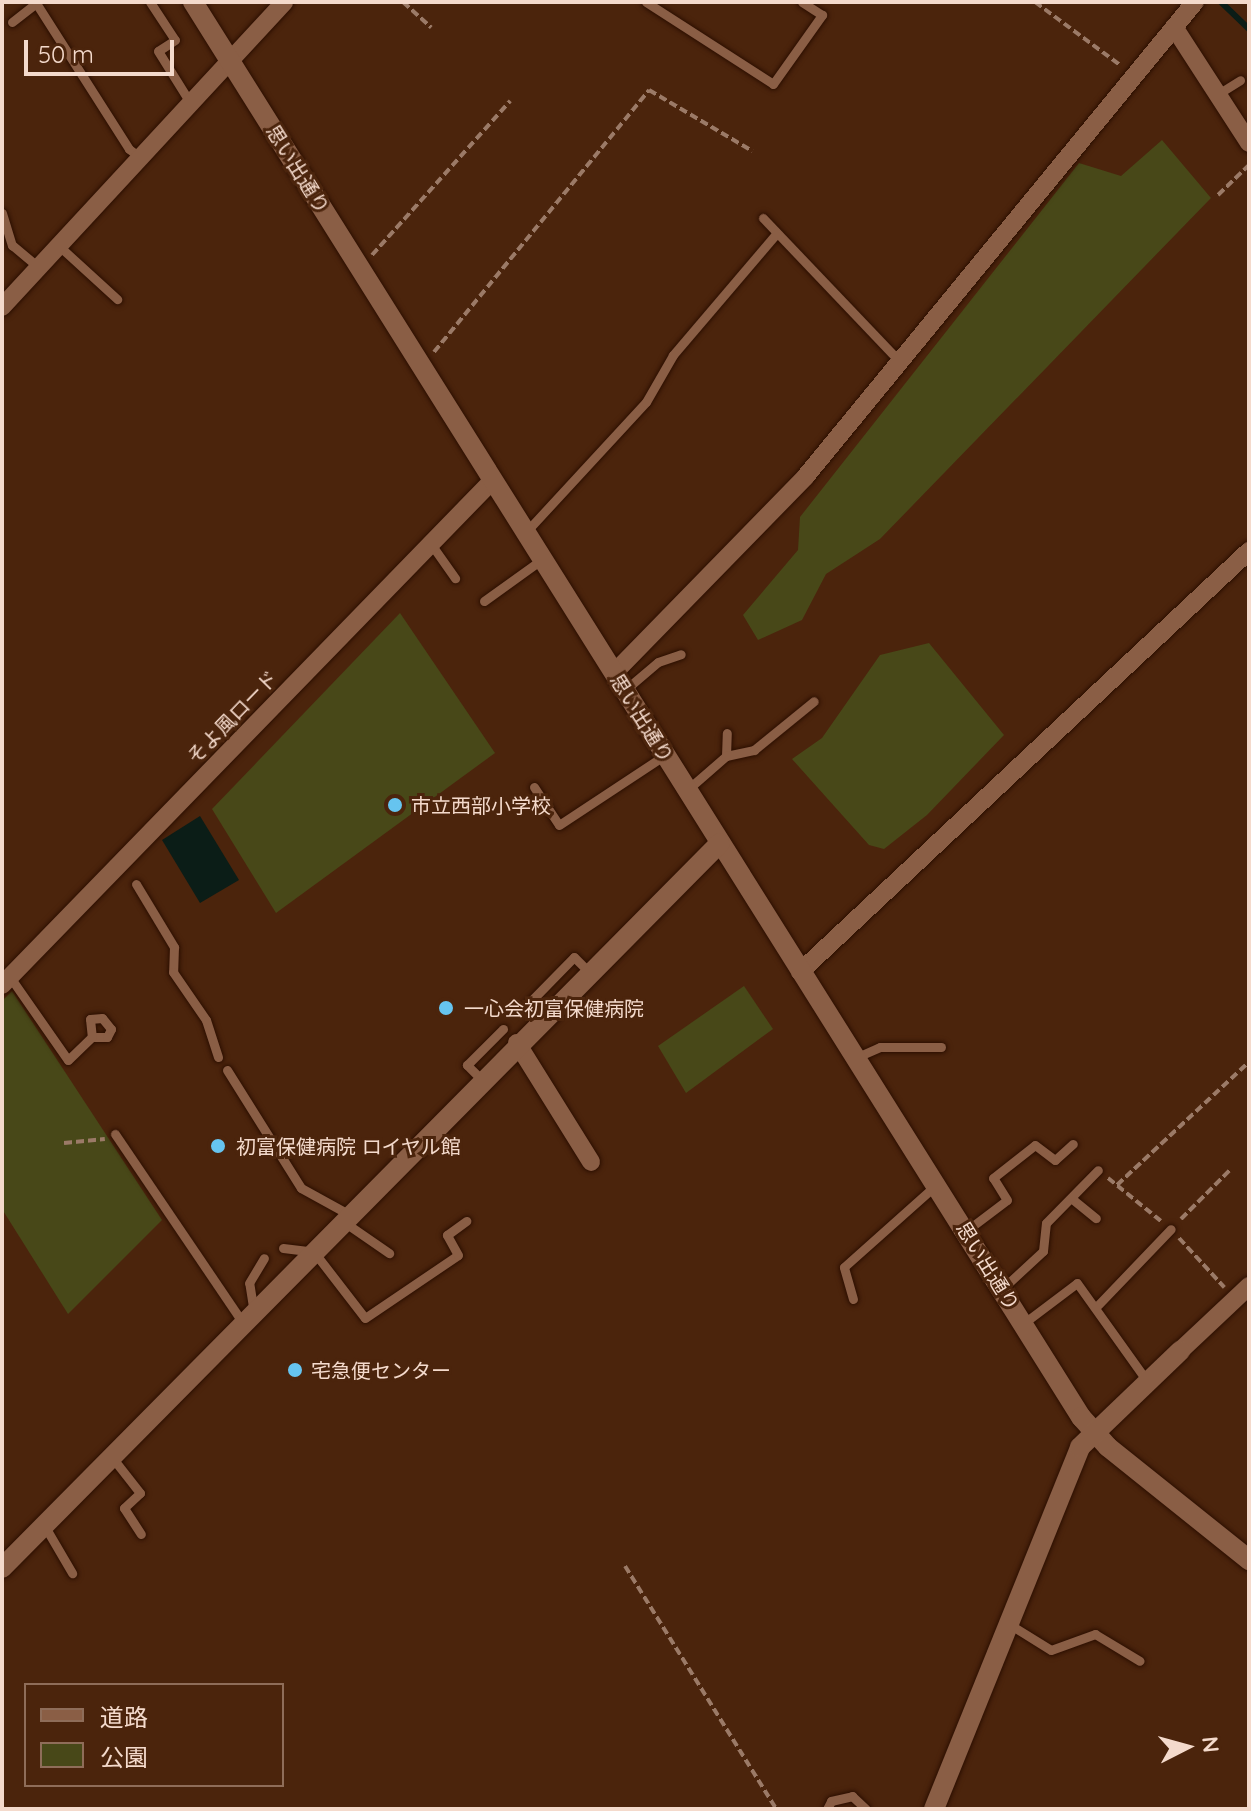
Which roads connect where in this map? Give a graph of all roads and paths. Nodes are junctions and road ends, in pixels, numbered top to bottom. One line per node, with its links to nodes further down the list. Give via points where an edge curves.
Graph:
1 (150, 2): 17 (lane, via 175,40 158,51)
2 (193, 2): 12 (street, 思い出通り)
3 (284, 2): 12 (street)
4 (403, 2): 10 (path)
5 (646, 2): 6 (lane, via 773,84 822,15)
6 (802, 2)
7 (1035, 2): 13 (path)
8 (1195, 2): 11 (street)
9 (12, 22): 20 (lane, via 36,3 129,149)
10 (431, 27)
11 (1174, 27): 13 (street); 15 (street)
12 (231, 62): 17 (street); 28 (street, 思い出通り)
13 (1135, 76): 31 (street)
14 (1240, 80): 15 (lane)
15 (1218, 94): 18 (street)
16 (510, 101): 28 (path)
17 (191, 104): 20 (street)
18 (1249, 143)
19 (752, 151): 32 (path, via 649,90 564,199)
20 (141, 158): 26 (street)
21 (1249, 165): 22 (path)
22 (1218, 195)
23 (2, 213): 27 (lane, via 12,245)
24 (763, 218): 25 (lane)
25 (777, 233): 31 (lane); 34 (lane, via 673,355 646,402)
26 (59, 246): 27 (street); 29 (lane)
27 (39, 268): 30 (street)
28 (360, 268): 32 (street, 思い出通り)
29 (117, 299)
30 (2, 307)
31 (900, 362): 41 (street, via 806,476)
32 (420, 364): 33 (street, 思い出通り)
33 (493, 480): 34 (street, 思い出通り); 35 (street, そよ風ロード)
34 (525, 533): 37 (street, 思い出通り)
35 (431, 544): 38 (lane); 52 (street, そよ風ロード, via 268,719)
36 (1249, 551): 51 (street)
37 (541, 560): 39 (lane); 41 (street, 思い出通り)
38 (455, 578)
39 (484, 601)
40 (681, 654): 41 (lane)
41 (620, 681): 44 (street, 思い出通り)
42 (814, 701): 45 (lane, via 754,750)
43 (727, 733): 45 (lane)
44 (665, 755): 46 (lane, via 559,825); 47 (street, 思い出通り)
45 (726, 756): 47 (lane)
46 (534, 787)
47 (687, 790): 48 (street, 思い出通り)
48 (720, 843): 50 (street); 51 (street, 思い出通り)
49 (136, 884): 57 (lane, via 174,947 173,972 206,1020)
50 (588, 971): 53 (lane, via 574,957); 54 (street)
51 (800, 972): 58 (street, 思い出通り)
52 (6, 981): 55 (lane, via 68,1060)
53 (527, 1005)
54 (510, 1036): 64 (street); 70 (street, via 481,1079)
55 (92, 1037)
56 (941, 1047): 58 (lane, via 880,1047)
57 (218, 1057)
58 (855, 1058): 67 (street, 思い出通り)
59 (1249, 1062): 68 (path)
60 (227, 1070): 70 (lane, via 301,1188)
61 (115, 1134): 62 (path, via 83,1145); 83 (lane)
62 (64, 1143)
63 (1073, 1144): 74 (lane, via 1055,1160 1035,1145 993,1178 1007,1200)
64 (591, 1162)
65 (1098, 1170): 69 (lane)
66 (1230, 1170): 73 (path)
67 (936, 1185): 74 (street, 思い出通り); 81 (lane, via 844,1267)
68 (1117, 1185)
69 (1071, 1198): 71 (lane); 80 (lane, via 1046,1223 1043,1251)
70 (347, 1218): 76 (street); 77 (lane)
71 (1096, 1218)
72 (466, 1221): 76 (lane, via 447,1235 458,1255 365,1318)
73 (1171, 1229): 82 (lane)
74 (966, 1231): 80 (street, 思い出通り)
75 (283, 1248): 76 (lane)
76 (314, 1252): 83 (street)
77 (389, 1253)
78 (264, 1258): 83 (lane, via 249,1283)
79 (1249, 1286): 85 (street)
80 (1002, 1289): 84 (street, 思い出通り)
81 (853, 1299)
82 (1098, 1305): 84 (lane, via 1077,1283); 86 (lane)
83 (248, 1318): 88 (street)
84 (1024, 1323): 87 (street, 思い出通り)
85 (1180, 1351): 86 (street)
86 (1147, 1381): 87 (street)
87 (1095, 1432): 91 (street, 思い出通り); 95 (street, via 1080,1447)
88 (111, 1456): 89 (street); 90 (lane, via 140,1493 124,1508)
89 (44, 1525): 93 (street); 94 (lane)
90 (141, 1534)
91 (1249, 1560)
92 (625, 1566): 97 (path)
93 (2, 1568)
94 (72, 1573)
95 (1009, 1624): 96 (lane, via 1051,1650 1095,1634); 100 (street)
96 (1140, 1661)
97 (776, 1809)
98 (827, 1809): 99 (lane, via 831,1801 852,1796)
99 (866, 1809)
100 (934, 1809)

